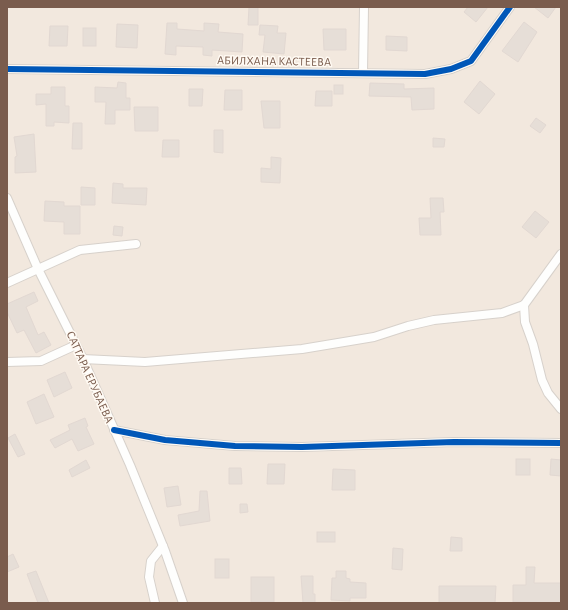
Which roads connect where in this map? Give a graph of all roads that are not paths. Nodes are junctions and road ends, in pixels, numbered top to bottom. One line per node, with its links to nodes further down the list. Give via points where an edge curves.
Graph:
1 (364, 7): 4 (street)
2 (510, 7): 4 (street, АБИЛХАНА КАСТЕЕВА, via 471,62 425,74)
3 (7, 69): 4 (street, АБИЛХАНА КАСТЕЕВА)
4 (363, 73)
5 (7, 198): 8 (street, САТТАРА ЕРУБАЕВА)
6 (136, 244): 8 (street, via 80,250)
7 (561, 254): 10 (street)
8 (38, 269): 9 (street); 11 (street, САТТАРА ЕРУБАЕВА)
9 (7, 283)
10 (524, 305): 12 (street, via 502,313 434,320 374,338 302,349 144,362); 14 (street, via 525,322 542,380 548,393)
11 (76, 345): 12 (street, САТТАРА ЕРУБАЕВА); 13 (street, via 41,361)
12 (83, 359): 15 (street, САТТАРА ЕРУБАЕВА)
13 (7, 362)
14 (561, 409)
15 (114, 430): 16 (street, via 164,440 235,446); 17 (street, САТТАРА ЕРУБАЕВА)
16 (561, 443)
17 (163, 546): 18 (street, via 151,561 149,577); 19 (street, САТТАРА ЕРУБАЕВА)
18 (155, 603)
19 (183, 603)

